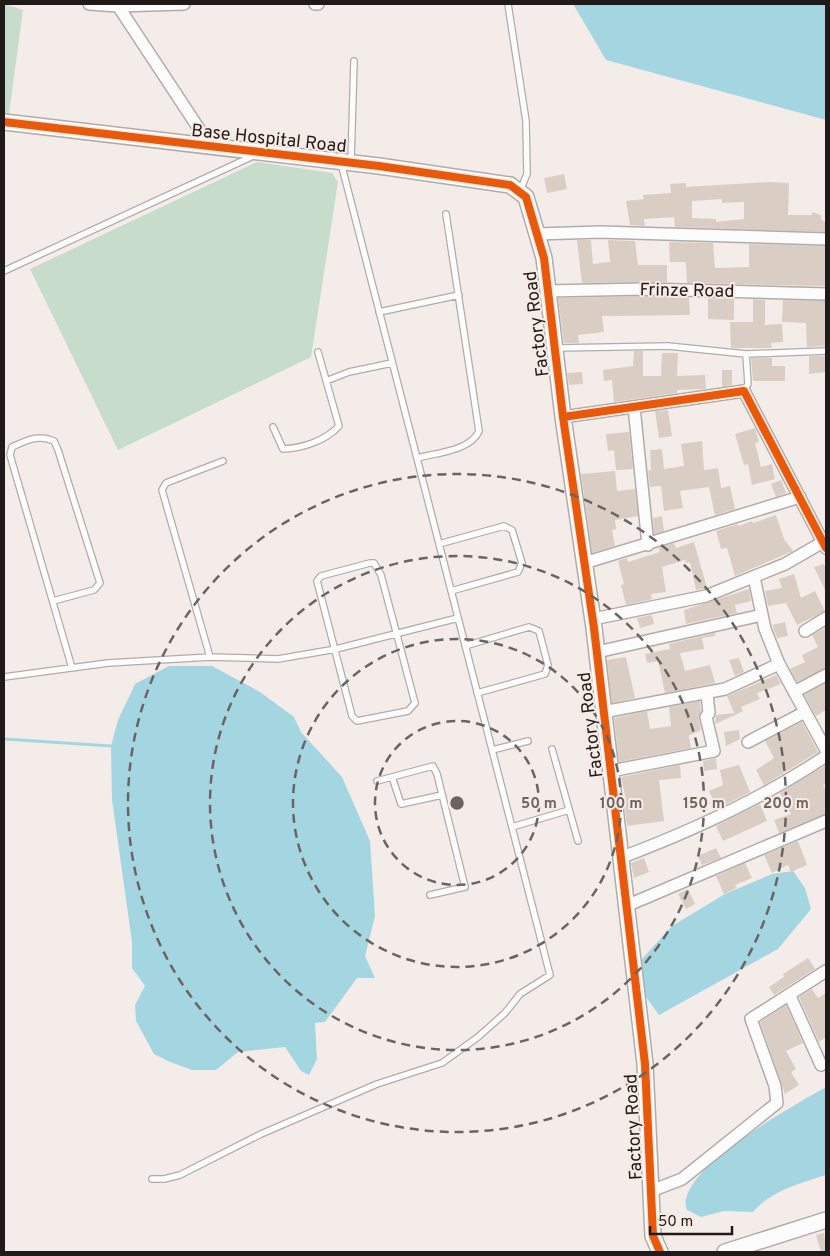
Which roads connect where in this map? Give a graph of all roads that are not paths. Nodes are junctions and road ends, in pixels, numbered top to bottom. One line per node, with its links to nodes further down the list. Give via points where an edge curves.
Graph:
1 (89, 4): 4 (street)
2 (184, 4): 4 (street)
3 (508, 4): 10 (lane, via 526,121 527,174)
4 (111, 5): 7 (street)
5 (354, 61): 9 (lane)
6 (4, 122): 7 (street, Base Hospital Road)
7 (211, 147): 8 (street, Base Hospital Road)
8 (259, 153): 9 (street, Base Hospital Road); 14 (lane)
9 (346, 162): 10 (street, Base Hospital Road, via 510,185); 18 (lane)
10 (523, 195): 12 (street, Factory Road)
11 (446, 214): 17 (lane)
12 (537, 234): 13 (street, via 600,232); 15 (street, Factory Road, via 544,258)
13 (826, 240)
14 (4, 271)
15 (547, 291): 16 (street, Frinze Road, via 644,289); 19 (street, Factory Road)
16 (826, 294)
17 (459, 296): 18 (lane); 29 (lane, via 479,431 469,444)
18 (379, 312): 23 (lane)
19 (554, 348): 22 (lane, via 668,346); 27 (street, Factory Road)
20 (826, 351): 22 (lane)
21 (318, 352): 24 (lane)
22 (746, 354): 25 (lane, via 748,384)
23 (392, 363): 24 (lane, via 349,372); 29 (lane)
24 (326, 381): 28 (lane, via 339,426 332,434 298,448 283,449)
25 (744, 391): 26 (street); 31 (street)
26 (634, 407): 27 (street); 33 (street)
27 (563, 417): 35 (street, Factory Road)
28 (273, 427)
29 (417, 458): 32 (lane)
30 (222, 461): 48 (lane, via 166,483 162,490)
31 (800, 497): 33 (street); 34 (street)
32 (439, 544): 37 (lane); 37 (lane, via 504,526 512,530 522,563 518,572)
33 (648, 545): 35 (street)
34 (825, 545): 36 (street)
35 (584, 563): 42 (street, Factory Road)
36 (754, 577): 39 (street); 42 (street, via 706,596)
37 (451, 591): 40 (lane)
38 (53, 602): 38 (lane, via 94,590 100,583 58,450 54,441 45,436 12,447 10,455); 50 (lane)
39 (762, 615): 47 (street); 49 (street)
40 (458, 618): 44 (lane); 45 (lane)
41 (826, 618): 43 (street)
42 (593, 619): 47 (street, Factory Road)
43 (805, 631)
44 (396, 634): 46 (lane); 46 (lane, via 381,575 370,563 321,576 317,581); 46 (lane, via 415,702 408,711 357,721 352,716)
45 (465, 646): 54 (lane); 54 (lane, via 529,627 539,631 548,665 545,674)
46 (336, 649): 48 (lane, via 278,658)
47 (597, 652): 56 (street, Factory Road)
48 (210, 657): 50 (lane)
49 (779, 664): 53 (street); 55 (street)
50 (72, 668): 52 (lane)
51 (826, 675): 53 (street)
52 (4, 677)
53 (794, 692): 57 (street)
54 (477, 693): 61 (lane)
55 (707, 694): 56 (street); 64 (street, via 709,713 706,717 714,751)
56 (603, 712): 64 (street, Factory Road)
57 (805, 712): 59 (street); 62 (street)
58 (528, 741): 61 (lane)
59 (748, 742)
60 (552, 749): 68 (lane)
61 (492, 750): 70 (lane)
62 (826, 750)
63 (826, 756): 72 (street, via 758,798)
64 (611, 771): 72 (street, Factory Road)
65 (392, 777): 66 (lane); 67 (lane, via 401,804); 67 (lane, via 433,766)
66 (378, 781)
67 (442, 794): 73 (lane, via 465,888)
68 (569, 810): 70 (lane); 71 (lane)
69 (826, 821): 74 (street)
70 (512, 827): 78 (lane, via 550,975 520,994 505,1013 478,1037 442,1063 377,1084 261,1134 180,1174)
71 (578, 841)
72 (620, 858): 74 (street, Factory Road)
73 (430, 895)
74 (626, 906): 79 (street, Factory Road, via 645,1064)
75 (826, 970): 76 (street)
76 (790, 996): 77 (street); 79 (street, via 751,1019 775,1086 777,1104 682,1179)
77 (820, 1065)
78 (152, 1179)
79 (651, 1191): 81 (street, Factory Road, via 653,1236)
80 (826, 1220): 82 (street)
81 (660, 1252)
82 (725, 1252)

